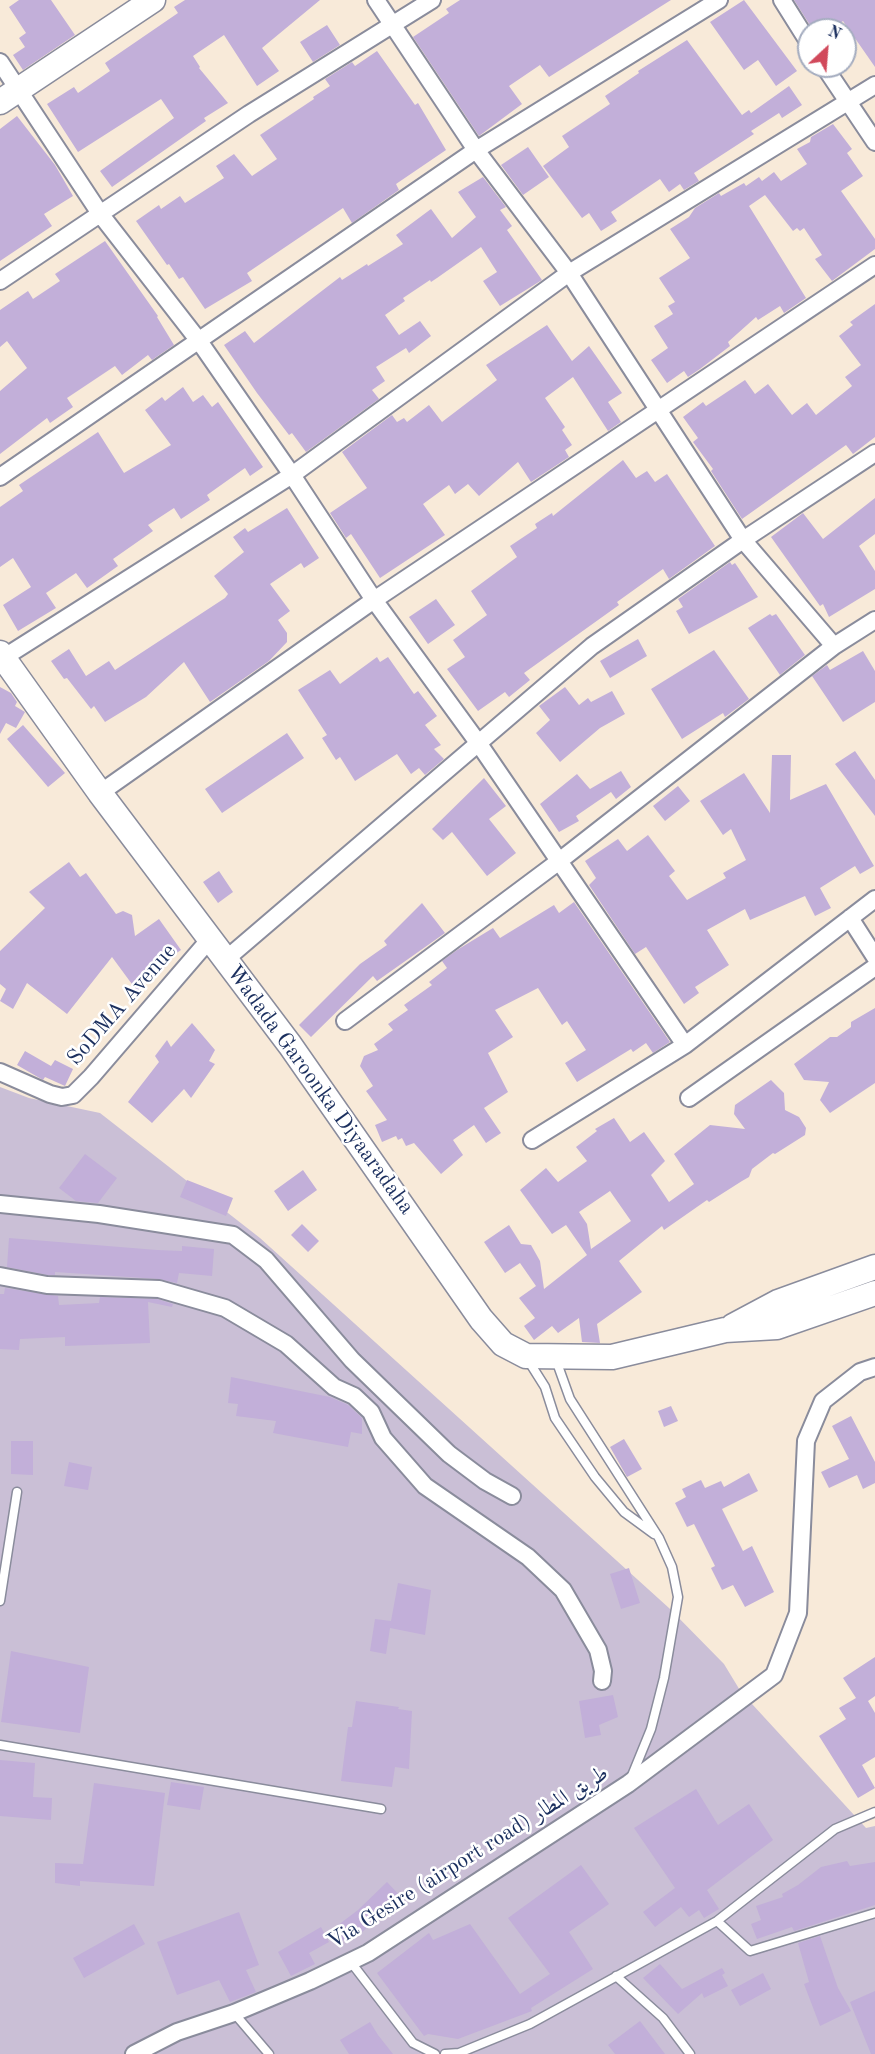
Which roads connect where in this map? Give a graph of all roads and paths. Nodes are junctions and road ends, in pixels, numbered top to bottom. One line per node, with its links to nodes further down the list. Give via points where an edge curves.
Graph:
1 (153, 0): 11 (main road)
2 (376, 0): 7 (street)
3 (432, 0): 7 (street)
4 (719, 0): 14 (street)
5 (782, 0): 6 (street)
6 (797, 24)
7 (394, 26): 14 (street); 15 (street, via 249,114)
8 (0, 62): 11 (street)
9 (832, 78): 12 (street)
10 (875, 85): 12 (street)
11 (9, 96): 15 (street)
12 (848, 104): 13 (street); 17 (street)
13 (875, 141)
14 (476, 150): 17 (street); 19 (street)
15 (101, 215): 18 (street); 19 (street)
16 (875, 265): 20 (street)
17 (569, 273): 20 (street); 22 (street)
18 (0, 281)
19 (199, 341): 22 (street); 23 (street)
20 (659, 410): 24 (street); 25 (street)
21 (875, 453): 24 (street)
22 (292, 475): 25 (street); 28 (street)
23 (0, 477)
24 (743, 540): 27 (street); 29 (street, via 592,646)
25 (374, 600): 29 (street); 30 (street)
26 (875, 620): 27 (street)
27 (834, 646): 31 (street)
28 (2, 655): 30 (main road, Wadada Garoonka Diyaaradaha)
29 (479, 744): 31 (street); 36 (street)
30 (100, 793): 34 (main road, Wadada Garoonka Diyaaradaha)
31 (558, 862): 38 (street); 39 (street)
32 (875, 899): 33 (street)
33 (850, 918): 35 (street); 39 (street)
34 (209, 940): 36 (main road, Wadada Garoonka Diyaaradaha); 40 (street, SoDMA Avenue, via 73,1095 50,1094)
35 (875, 957)
36 (225, 960): 49 (main road, Wadada Garoonka Diyaaradaha, via 324,1093 481,1319 503,1344)
37 (875, 967): 41 (street)
38 (345, 1021)
39 (685, 1045): 42 (street)
40 (0, 1072)
41 (689, 1098)
42 (532, 1140)
43 (0, 1204): 52 (street, via 99,1214 233,1235 266,1260 352,1360 432,1438 485,1481)
44 (875, 1267): 47 (main road, via 778,1302)
45 (0, 1276): 55 (street, via 47,1285 159,1289 225,1308 286,1344 334,1387 354,1396 371,1412 383,1438 425,1486 528,1557 563,1590 598,1650)
46 (875, 1293): 47 (main road, via 777,1327)
47 (725, 1330): 48 (main road, via 612,1357)
48 (555, 1355): 49 (main road); 53 (lane, via 570,1399)
49 (526, 1356): 53 (lane, via 545,1387 555,1418 595,1477 624,1512)
50 (875, 1367): 57 (street, Via Gesire (airport road) طريق المطار, via 860,1372 823,1401 806,1441 798,1613 774,1675)
51 (17, 1492): 54 (lane)
52 (512, 1496)
53 (659, 1538): 57 (lane, via 672,1567 678,1597 651,1729)
54 (0, 1600)
55 (602, 1681)
56 (0, 1745): 58 (lane)
57 (628, 1784): 62 (street, Via Gesire (airport road) طريق المطار)
58 (381, 1809)
59 (875, 1812): 61 (lane, via 835,1829)
60 (875, 1913): 61 (lane, via 750,1951)
61 (717, 1922): 63 (lane)
62 (351, 1961): 64 (street, Via Gesire (airport road) طريق المطار); 67 (lane, via 413,2043)
63 (616, 1976): 68 (lane, via 530,2024 459,2053); 69 (lane, via 663,2018)
64 (234, 2013): 65 (street, Via Gesire (airport road) طريق المطار, via 177,2032); 66 (lane)
65 (134, 2054)
66 (269, 2054)
67 (435, 2054)
68 (445, 2054)
69 (690, 2054)

